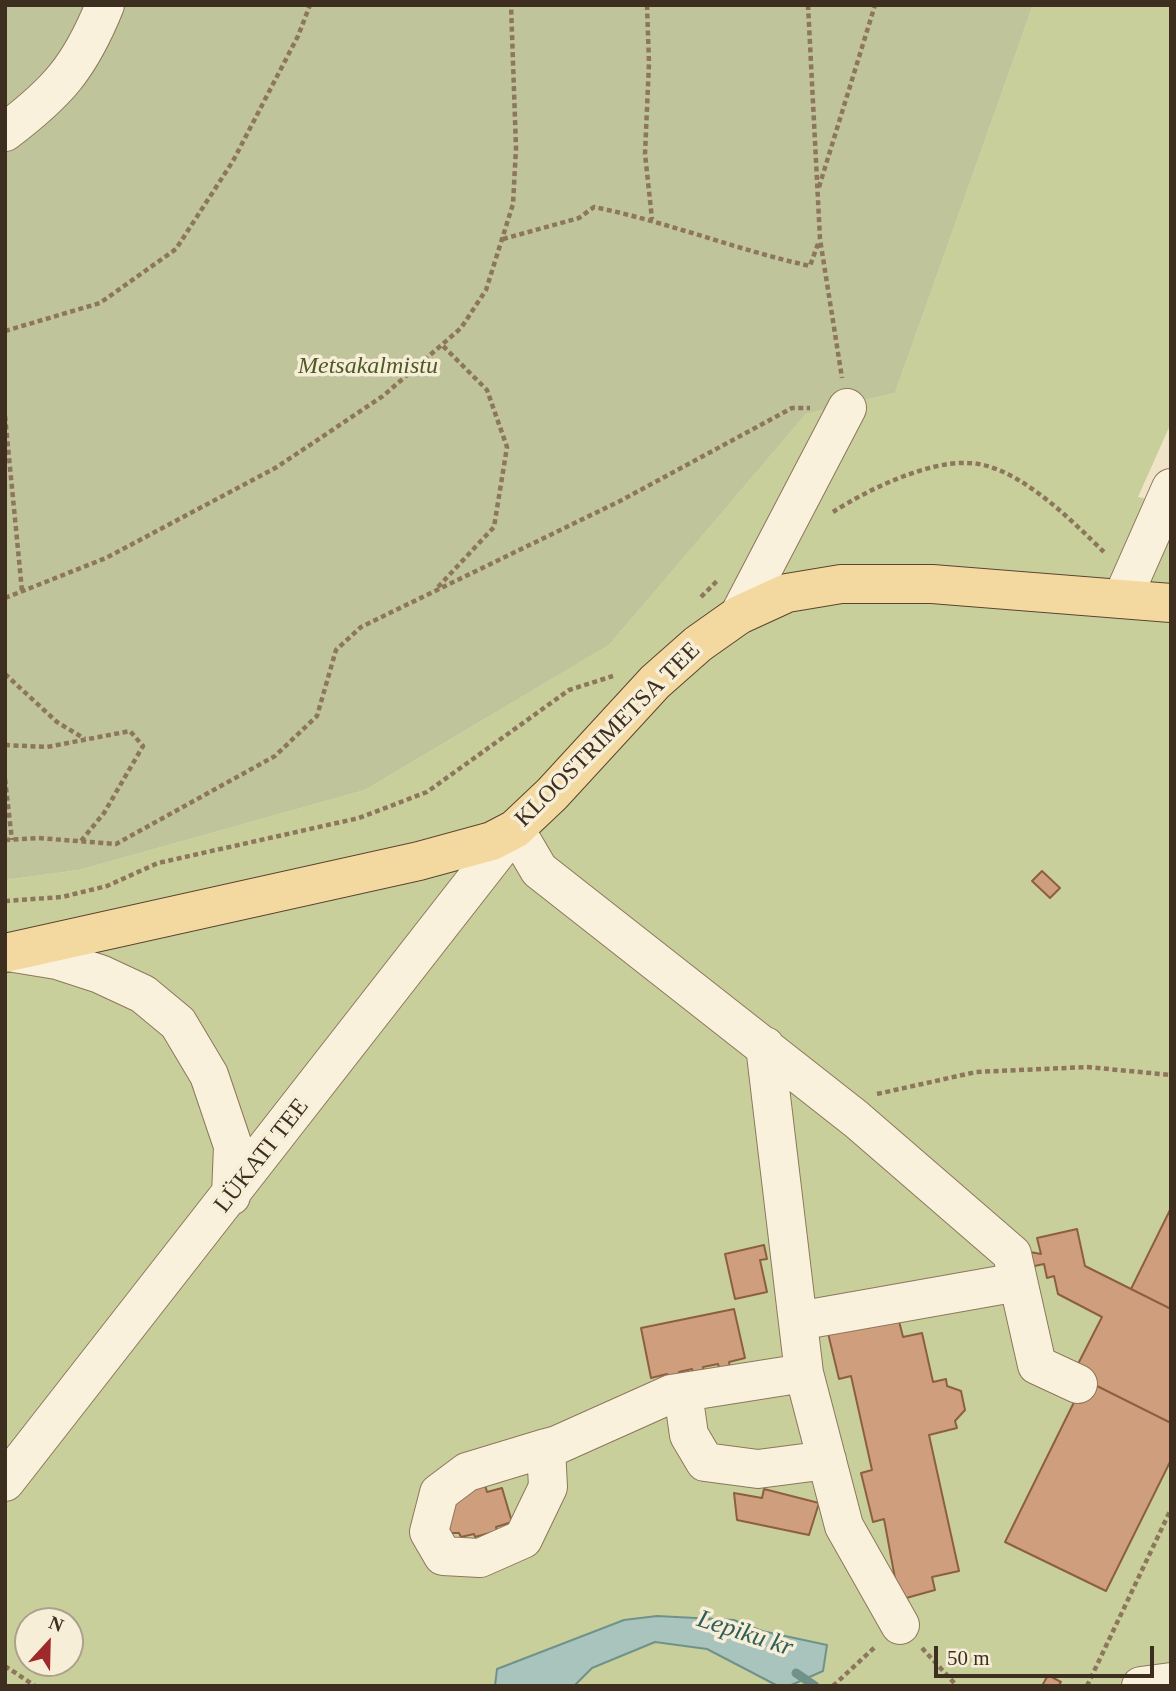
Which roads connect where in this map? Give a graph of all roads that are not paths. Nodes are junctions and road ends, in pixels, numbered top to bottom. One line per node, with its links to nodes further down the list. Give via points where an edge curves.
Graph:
1 (105, 5): 2 (street, via 88,47 48,100)
2 (5, 132)
3 (847, 408): 7 (street)
4 (1171, 488): 5 (street)
5 (1122, 599): 6 (main road, KLOOSTRIMETSA TEE); 7 (main road, KLOOSTRIMETSA TEE, via 932,584 841,584 787,593)
6 (1171, 603)
7 (739, 615): 8 (main road, KLOOSTRIMETSA TEE, via 655,682)
8 (515, 828): 9 (main road, KLOOSTRIMETSA TEE, via 467,850 419,862); 10 (street, via 539,870); 11 (street, LÜKATI TEE)
9 (6, 952): 11 (street, via 57,960 100,975 143,993 178,1023 209,1075 233,1146)
10 (765, 1046): 12 (street, via 1012,1254); 13 (street)
11 (231, 1196): 19 (street, LÜKATI TEE)
12 (1018, 1282): 13 (street); 15 (street, via 1037,1365)
13 (798, 1321): 14 (street)
14 (804, 1373): 16 (street); 18 (street)
15 (1078, 1384)
16 (682, 1393): 17 (street); 18 (street, via 689,1435 705,1462 758,1469)
17 (546, 1448)
18 (827, 1460): 20 (street, via 844,1526)
19 (5, 1482)
20 (891, 1633)
21 (1171, 1682): 22 (street)
22 (1141, 1686)

